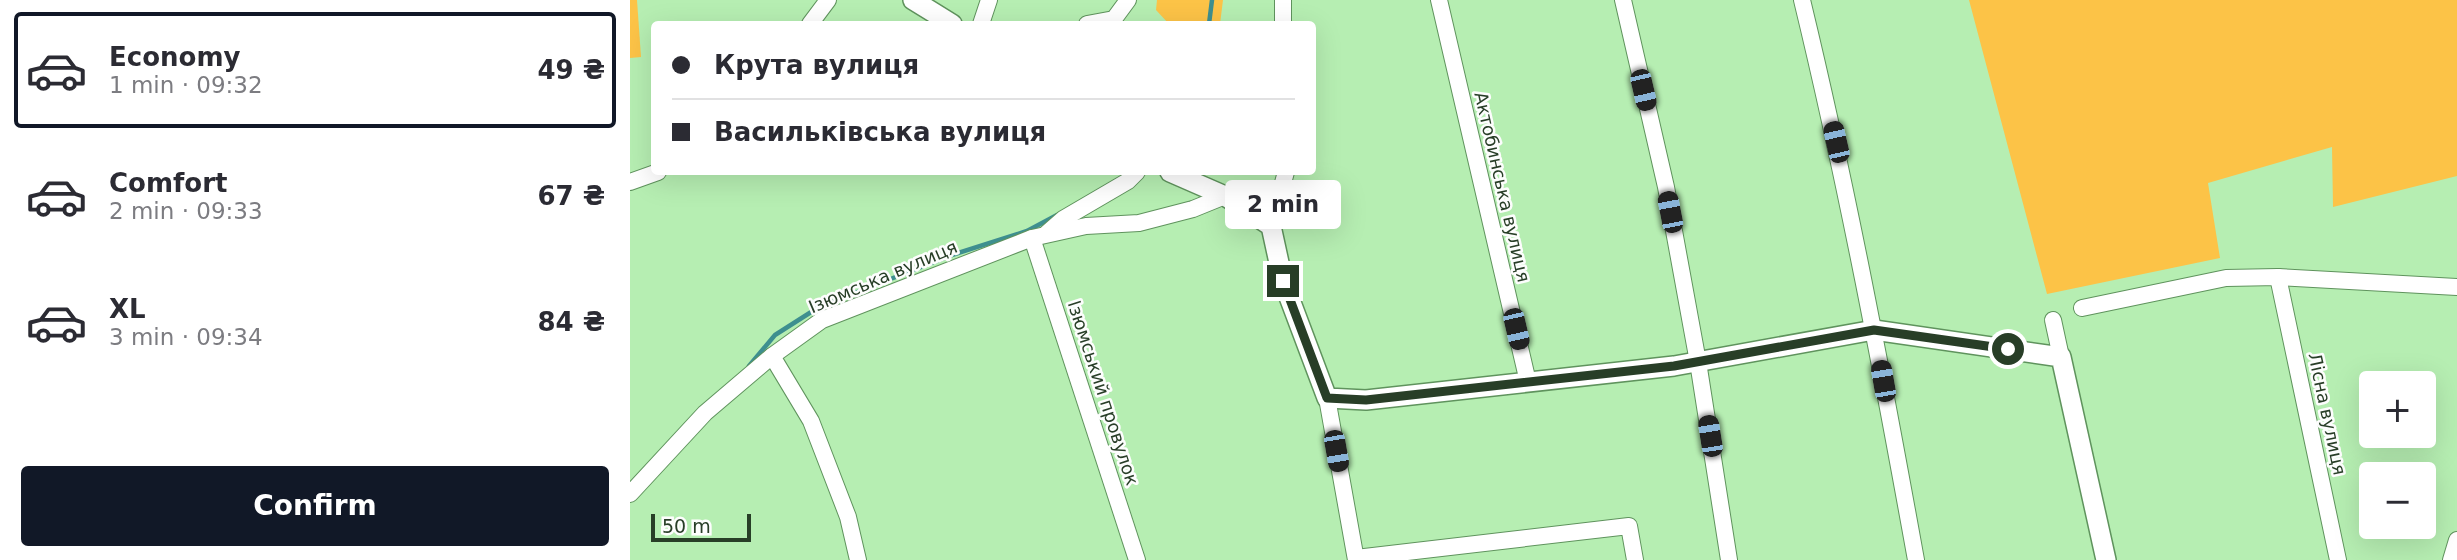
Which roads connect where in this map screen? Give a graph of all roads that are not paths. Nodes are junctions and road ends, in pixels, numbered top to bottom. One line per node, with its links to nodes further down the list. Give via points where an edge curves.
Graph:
1 (828, 0): 9 (street)
2 (913, 0): 10 (street)
3 (989, 0): 11 (street)
4 (1128, 0): 12 (street, via 1114,19)
5 (1283, 0): 13 (street)
6 (1439, 0): 30 (street, Актобинська вулиця)
7 (1623, 0): 29 (street, via 1666,187)
8 (1802, 0): 26 (street)
9 (812, 21)
10 (947, 21)
11 (982, 21)
12 (1103, 21)
13 (1283, 21)
14 (651, 174): 18 (street)
15 (1134, 175): 21 (street, Ізюмська вулиця)
16 (1177, 175): 19 (street)
17 (1285, 175): 20 (street)
18 (630, 182)
19 (1225, 196): 20 (street); 21 (street, Ізюмська вулиця, via 1139,223 1086,226)
20 (1271, 226): 31 (street, via 1283,281)
21 (1038, 236): 27 (street, Ізюмська вулиця, via 822,320); 36 (street, Ізюмський провулок)
22 (2278, 277): 23 (street); 24 (street, via 2226,278); 41 (street, Лісна вулиця)
23 (2457, 287)
24 (2082, 308)
25 (2053, 320): 28 (street)
26 (1874, 330): 28 (street); 29 (street); 39 (street)
27 (772, 356): 32 (street, Ізюмська вулиця, via 705,413); 35 (street, via 811,421 848,517)
28 (2061, 357): 40 (street)
29 (1698, 362): 30 (street); 38 (street)
30 (1528, 382): 31 (street, via 1366,400)
31 (1327, 398): 34 (street)
32 (630, 495)
33 (2457, 540): 42 (street)
34 (1356, 559): 37 (street, via 1629,526)
35 (858, 560)
36 (1137, 560)
37 (1636, 560)
38 (1729, 560)
39 (1916, 560)
40 (2106, 560)
41 (2338, 560)
42 (2451, 560)

